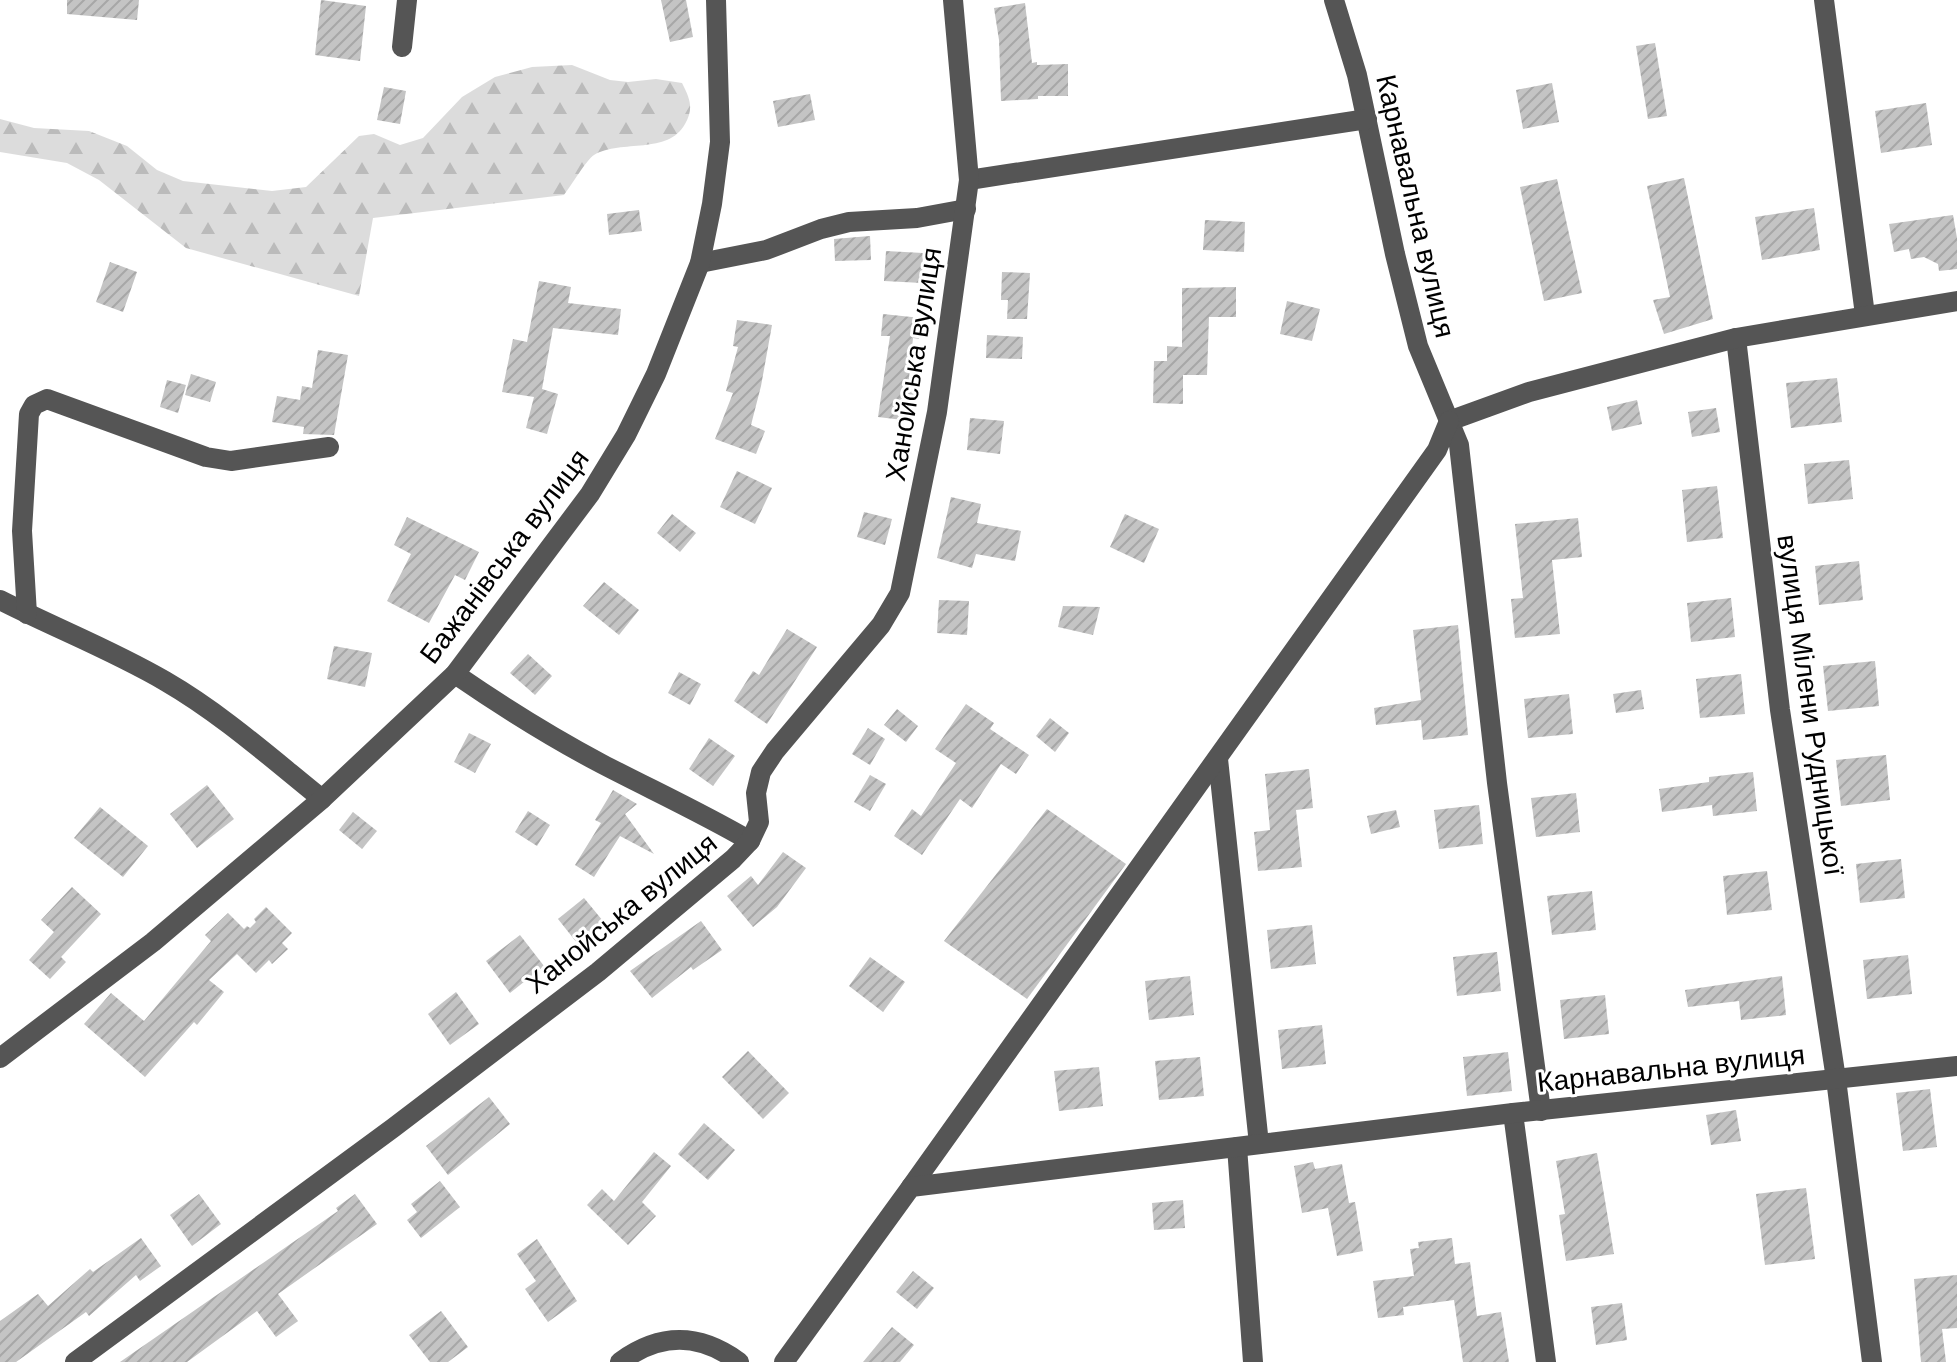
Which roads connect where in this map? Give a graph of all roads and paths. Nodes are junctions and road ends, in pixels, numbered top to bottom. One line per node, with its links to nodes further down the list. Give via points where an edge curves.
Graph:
1 (407, 0): 6 (street)
2 (716, 0): 10 (street, Бажанівська вулиця, via 720,142)
3 (953, 0): 8 (street, Ханойська вулиця)
4 (1334, 0): 7 (street, Карнавальна вулиця)
5 (1824, 0): 12 (street)
6 (402, 47)
7 (1367, 119): 8 (street); 14 (street, Карнавальна вулиця, via 1418,346)
8 (969, 180): 9 (street, Ханойська вулиця)
9 (966, 209): 10 (street, via 849,222 766,250); 21 (street, Ханойська вулиця, via 937,412 900,593 881,625 761,772 756,793 759,822)
10 (700, 263): 18 (street, Бажанівська вулиця, via 626,435 590,494)
11 (1957, 301): 12 (street)
12 (1865, 315): 13 (street)
13 (1736, 338): 14 (street, via 1529,392); 24 (street, вулиця Мілени Рудницької, via 1780,710)
14 (1449, 421): 19 (street, via 1437,450); 25 (street, via 1462,467)
15 (329, 447): 17 (street, via 231,461 206,457 47,399 34,405 29,414 22,531)
16 (0, 600): 17 (street)
17 (27, 614): 20 (street, via 166,681)
18 (455, 674): 20 (street, Бажанівська вулиця); 21 (street, via 602,764)
19 (1218, 759): 27 (street); 29 (street)
20 (322, 799): 22 (street, Бажанівська вулиця, via 153,942)
21 (750, 841): 30 (street, Ханойська вулиця, via 598,972)
22 (0, 1058)
23 (1957, 1066): 24 (street)
24 (1836, 1079): 25 (street, Карнавальна вулиця); 36 (street, Карнавальна вулиця)
25 (1541, 1111): 26 (street, Карнавальна вулиця)
26 (1513, 1113): 27 (street, Карнавальна вулиця); 35 (street, Карнавальна вулиця)
27 (1259, 1144): 28 (street, Карнавальна вулиця)
28 (1237, 1147): 29 (street, Карнавальна вулиця); 34 (street)
29 (911, 1187): 33 (street)
30 (75, 1362)
31 (620, 1362): 32 (street, via 659,1343 687,1340 708,1343)
32 (739, 1362)
33 (784, 1362)
34 (1253, 1362)
35 (1546, 1362)
36 (1872, 1362)

